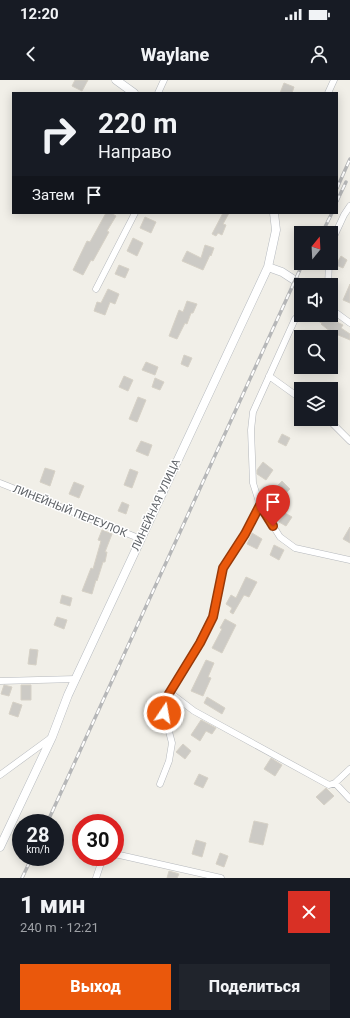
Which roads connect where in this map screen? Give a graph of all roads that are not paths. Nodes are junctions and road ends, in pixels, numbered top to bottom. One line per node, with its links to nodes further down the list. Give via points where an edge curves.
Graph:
1 (116, 80): 4 (street)
2 (164, 80): 5 (street)
3 (334, 80): 6 (street)
4 (133, 92)
5 (158, 92)
6 (328, 92)
7 (350, 206): 10 (street)
8 (134, 214): 13 (street)
9 (275, 214): 11 (street, ЛИНЕЙНАЯ УЛИЦА, via 276,230)
10 (338, 228)
11 (268, 267): 12 (street); 23 (street, ЛИНЕЙНАЯ УЛИЦА)
12 (294, 280)
13 (96, 289)
14 (338, 314): 16 (street)
15 (294, 321): 17 (street)
16 (350, 323)
17 (269, 376): 18 (street); 22 (street, via 253,412 251,430 253,484)
18 (294, 394)
19 (335, 426): 20 (street)
20 (350, 441)
21 (0, 483): 23 (street, ЛИНЕЙНЫЙ ПЕРЕУЛОК)
22 (260, 505): 24 (street, via 280,537 295,548); 27 (street, via 223,568 213,617 204,637)
23 (141, 539): 25 (street, ЛИНЕЙНАЯ УЛИЦА)
24 (350, 560)
25 (76, 679): 26 (street); 28 (street, ЛИНЕЙНАЯ УЛИЦА)
26 (0, 681)
27 (170, 692): 31 (street, via 201,715 329,785); 32 (street, via 162,705 172,743 170,761)
28 (52, 737): 30 (street); 34 (street, ЛИНЕЙНАЯ УЛИЦА)
29 (350, 769): 31 (street)
30 (0, 775)
31 (334, 783): 33 (street)
32 (160, 784)
33 (350, 799)
34 (0, 847)
35 (124, 856): 38 (street)
36 (100, 866): 37 (street)
37 (96, 878)
38 (222, 878)

